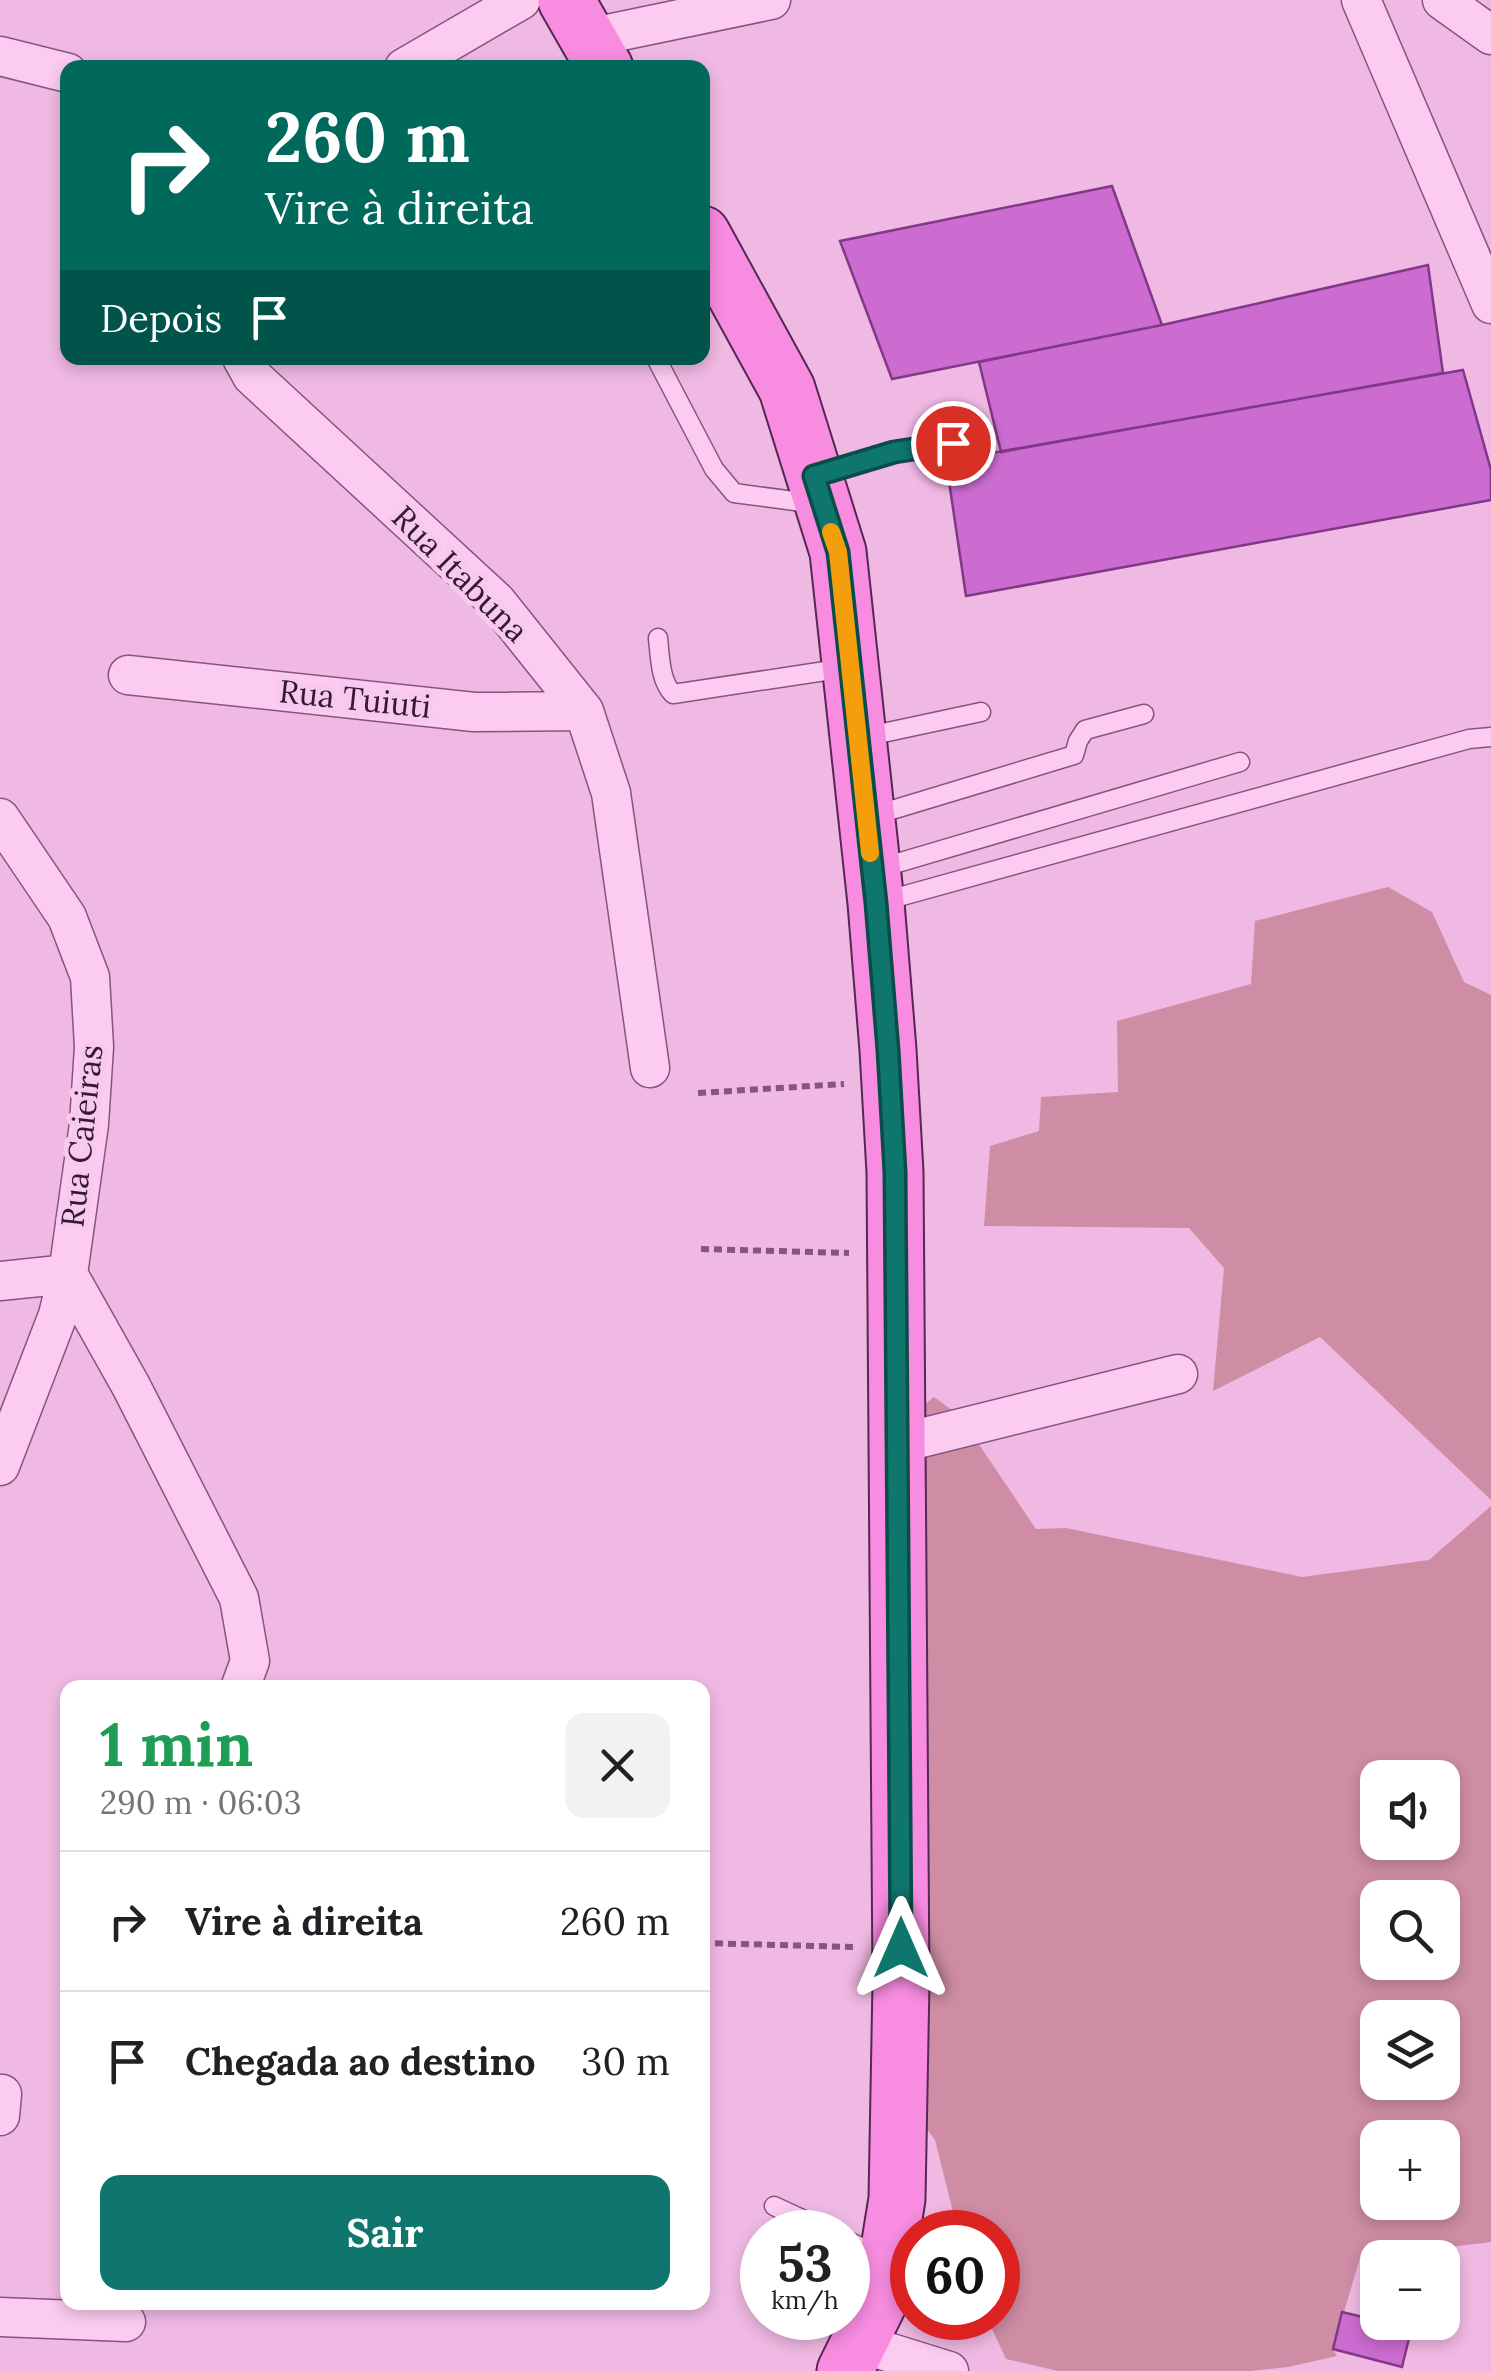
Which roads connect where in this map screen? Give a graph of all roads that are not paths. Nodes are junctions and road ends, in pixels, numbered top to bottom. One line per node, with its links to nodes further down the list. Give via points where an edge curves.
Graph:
1 (522, 0): 8 (street)
2 (770, 0): 5 (street)
3 (1362, 0): 11 (street)
4 (1442, 0): 6 (street)
5 (586, 35)
6 (1491, 35)
7 (0, 56): 9 (street)
8 (418, 60)
9 (60, 70)
10 (710, 249): 15 (main road, via 787,389)
11 (1491, 304)
12 (246, 365): 19 (street, Rua Itabuna, via 497,602)
13 (660, 365): 15 (lane, via 714,469 734,493)
14 (982, 438): 15 (lane, via 894,452)
15 (818, 490): 17 (main road, via 838,552)
16 (658, 638): 17 (lane, via 674,694)
17 (850, 667): 23 (main road)
18 (128, 675): 19 (street, Rua Tuiuti, via 474,712)
19 (584, 711): 28 (street, Rua Itabuna, via 611,793)
20 (981, 712): 23 (lane)
21 (1144, 714): 26 (lane, via 1086,730 1074,756)
22 (1491, 737): 27 (lane)
23 (858, 738): 26 (main road)
24 (1240, 762): 27 (lane)
25 (0, 818): 29 (street, Rua Caieiras, via 67,917 90,977 90,1105)
26 (867, 818): 27 (main road)
27 (874, 887): 32 (main road, via 895,1172)
28 (650, 1068)
29 (68, 1274): 30 (street); 33 (street, Rua Caieiras); 34 (street, via 239,1598 250,1661)
30 (0, 1281)
31 (1178, 1374): 32 (street)
32 (897, 1444): 37 (main road, via 897,2199)
33 (0, 1466)
34 (243, 1680)
35 (774, 2206): 36 (lane)
36 (783, 2210)
37 (870, 2245)
38 (870, 2260): 41 (main road, via 882,2298)
39 (0, 2318): 40 (street)
40 (126, 2322)
41 (870, 2322)
42 (852, 2357): 43 (street)
43 (948, 2371)

